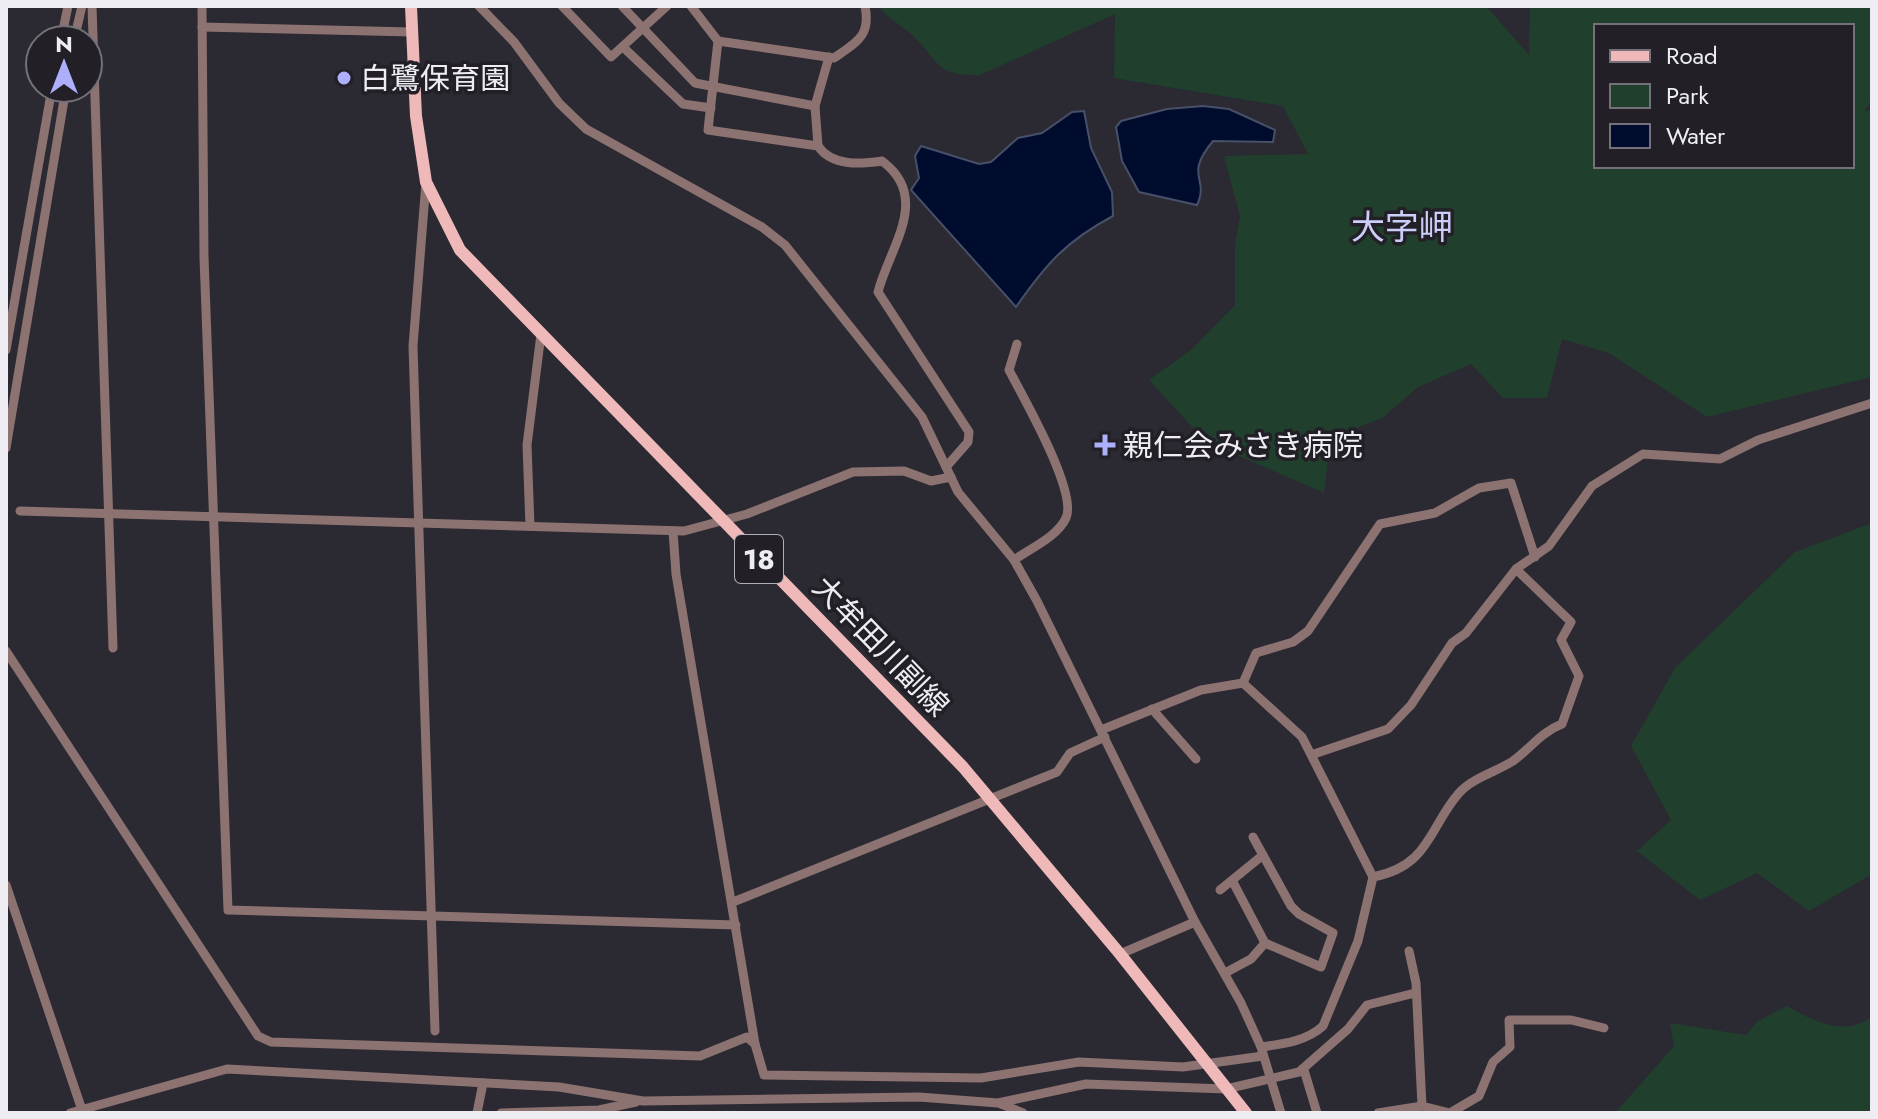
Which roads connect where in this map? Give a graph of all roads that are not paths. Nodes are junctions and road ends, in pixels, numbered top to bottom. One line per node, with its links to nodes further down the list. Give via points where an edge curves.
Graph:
1 (92, 6): 31 (street)
2 (202, 6): 10 (street)
3 (411, 6): 12 (main road, 大牟田川副線 / 18)
4 (479, 6): 28 (street, via 586,129 775,236 922,417)
5 (562, 6): 14 (street, via 611,57)
6 (622, 6): 11 (street)
7 (667, 6): 11 (street)
8 (691, 6): 13 (street)
9 (865, 6): 15 (street, via 863,38)
10 (202, 27): 12 (street); 32 (street)
11 (642, 29): 14 (street); 16 (street, via 695,83)
12 (412, 32): 22 (main road, 大牟田川副線 / 18)
13 (718, 41): 15 (street); 16 (street)
14 (623, 47): 20 (street, via 683,104)
15 (829, 57): 19 (street)
16 (714, 87): 19 (street); 20 (street)
17 (49, 104): 25 (street)
18 (63, 104): 27 (street)
19 (815, 106): 21 (street)
20 (711, 108): 21 (street, via 708,130)
21 (818, 146): 28 (street, via 821,152 856,165 882,161 903,186 905,225 878,292 969,432 968,442)
22 (426, 182): 23 (main road, 大牟田川副線 / 18, via 460,250); 34 (street, via 413,346)
23 (541, 334): 33 (main road, 大牟田川副線 / 18); 35 (street, via 527,445)
24 (1017, 344): 38 (street, via 1009,370 1058,470 1068,515 1058,530)
25 (6, 350)
26 (1872, 403): 37 (street, via 1758,440 1720,459 1643,454 1592,486 1549,546)
27 (6, 448)
28 (946, 467): 29 (street)
29 (951, 477): 33 (street, via 931,481 904,471 853,472); 38 (street)
30 (20, 511): 31 (street)
31 (108, 514): 32 (street); 40 (street)
32 (214, 517): 34 (street); 55 (street, via 228,910)
33 (723, 522): 36 (street); 47 (main road, 大牟田川副線 / 18)
34 (418, 524): 35 (street); 55 (street)
35 (530, 526): 36 (street)
36 (673, 531): 54 (street)
37 (1535, 557): 39 (street); 42 (street, via 1511,483 1479,488 1435,513 1380,524 1308,631 1293,642 1256,653)
38 (1014, 560): 44 (street)
39 (1516, 569): 45 (street, via 1388,729); 50 (street, via 1571,622 1561,640 1579,676 1562,724 1548,729 1514,761 1461,790 1421,850 1387,874)
40 (113, 648)
41 (6, 651): 65 (street, via 258,1036 271,1042 700,1056 747,1037)
42 (1243, 683): 43 (street, via 1201,690); 45 (street)
43 (1152, 709): 44 (street); 46 (street)
44 (1103, 733): 47 (street, via 1070,753 1057,772); 56 (street)
45 (1314, 754): 50 (street)
46 (1196, 759)
47 (992, 799): 54 (street); 60 (main road, 大牟田川副線 / 18)
48 (1253, 837): 49 (street)
49 (1263, 855): 51 (street); 58 (street, via 1291,906 1333,933 1321,967)
50 (1373, 877): 66 (street, via 1358,941 1323,1026)
51 (1233, 882): 53 (street); 58 (street)
52 (6, 885): 75 (street)
53 (1220, 890)
54 (733, 902): 57 (street)
55 (431, 918): 57 (street); 64 (street)
56 (1195, 922): 60 (street); 61 (street)
57 (736, 925): 65 (street)
58 (1265, 943): 61 (street, via 1251,959)
59 (1409, 951): 62 (street)
60 (1120, 954): 67 (main road, 大牟田川副線 / 18)
61 (1222, 968): 66 (street)
62 (1415, 993): 68 (street, via 1360,1010 1348,1029); 74 (street)
63 (1604, 1028): 74 (street, via 1571,1020 1509,1020 1510,1047 1493,1062 1479,1096 1450,1113)
64 (435, 1031)
65 (755, 1044): 67 (street, via 764,1075 981,1078 1079,1062)
66 (1262, 1051): 67 (street); 69 (street)
67 (1210, 1068): 71 (main road, 大牟田川副線 / 18)
68 (1304, 1070): 69 (street); 82 (street)
69 (1269, 1079): 71 (street); 81 (street)
70 (483, 1083): 72 (street, via 559,1087); 75 (street, via 227,1069); 77 (street)
71 (1225, 1087): 73 (street, via 1086,1084); 80 (main road, 大牟田川副線 / 18)
72 (643, 1101): 73 (street, via 919,1097); 78 (street, via 599,1110)
73 (998, 1103): 79 (street)
74 (1422, 1106): 83 (street)
75 (81, 1107): 76 (street)
76 (70, 1113)
77 (477, 1113)
78 (501, 1113)
79 (1023, 1113)
80 (1246, 1113)
81 (1281, 1113)
82 (1317, 1113)
83 (1378, 1113)

